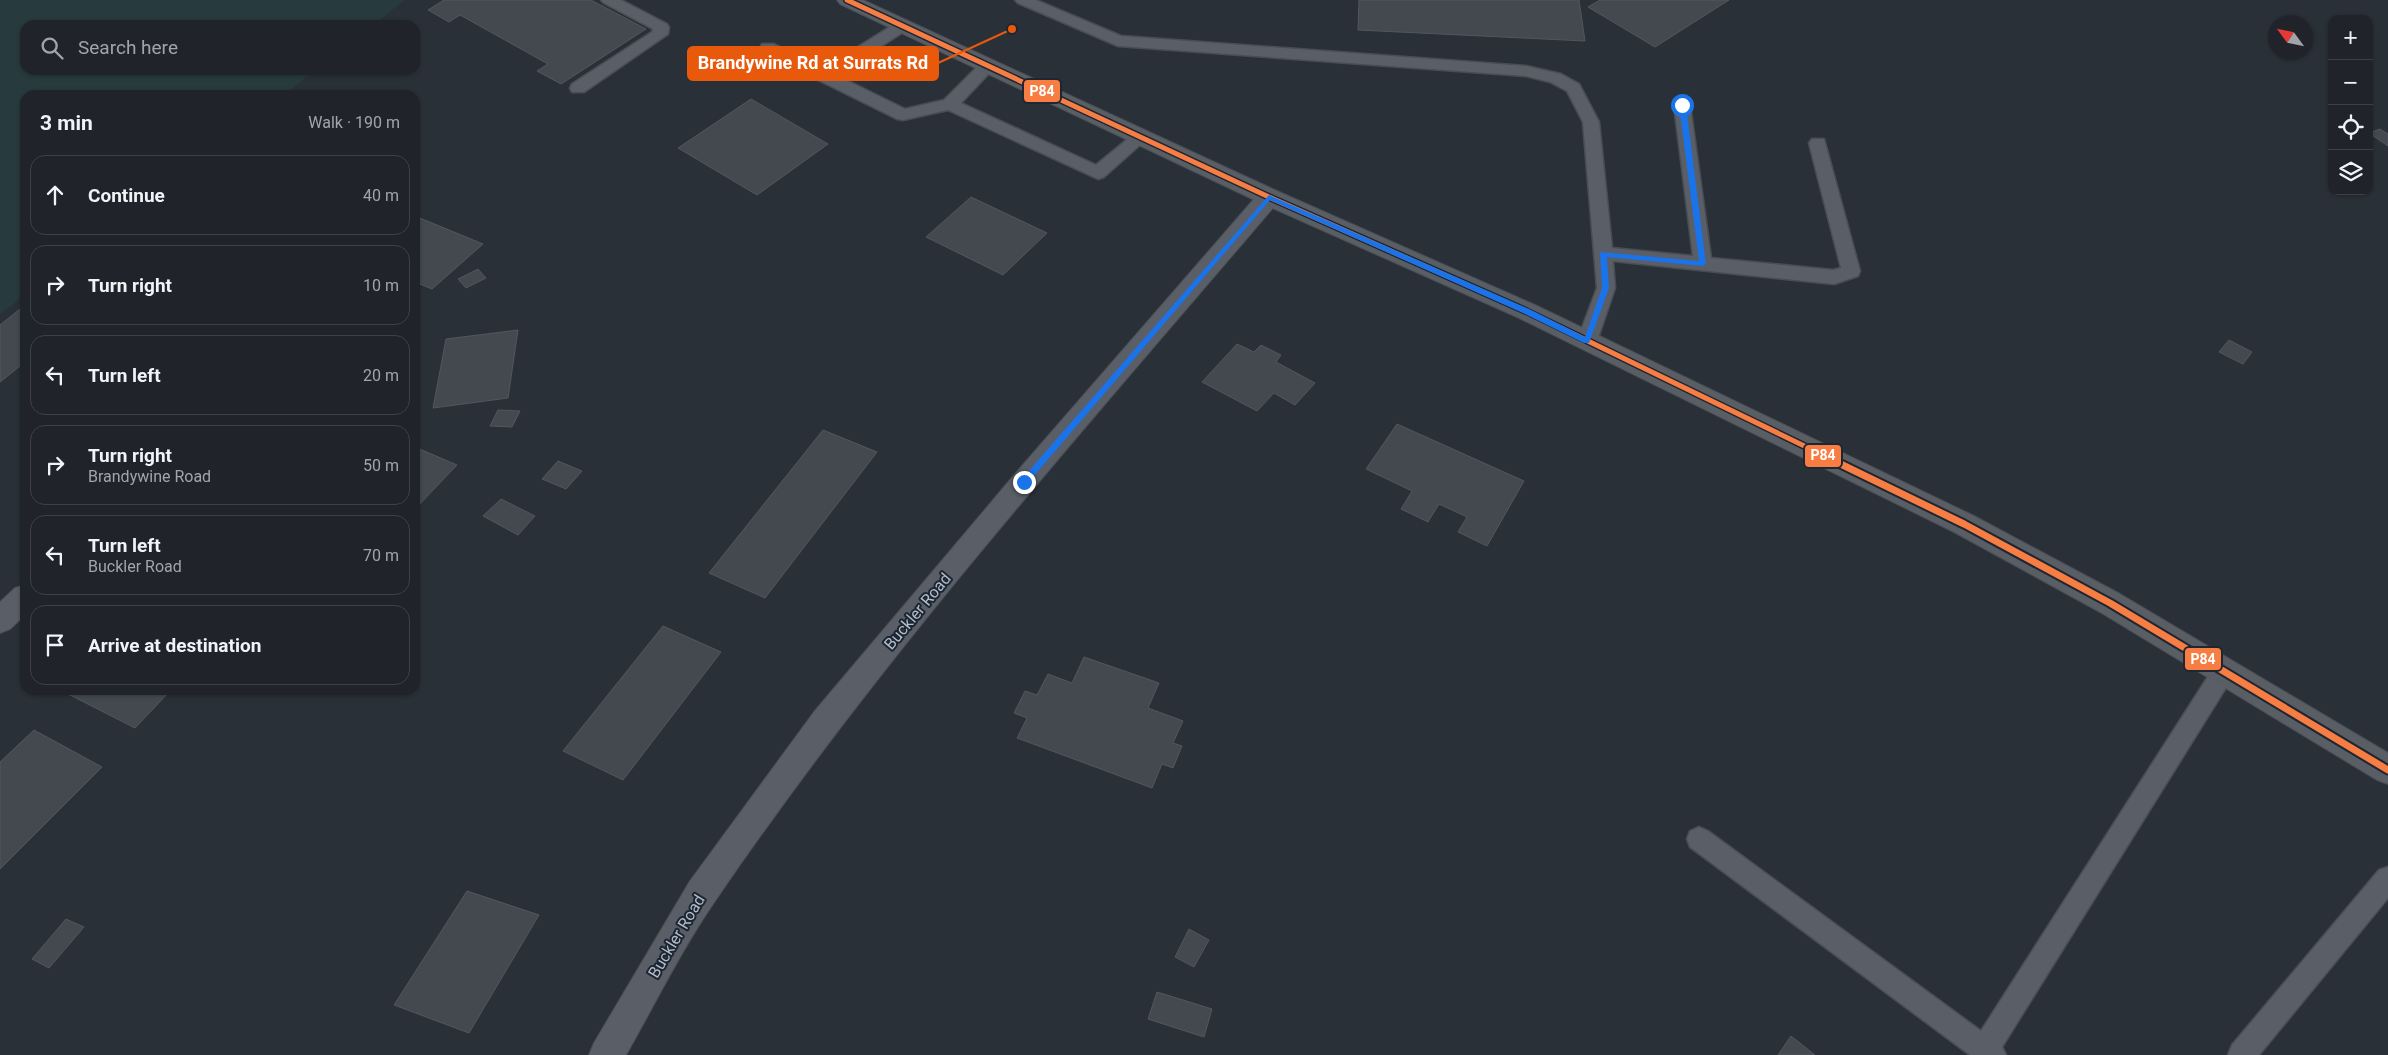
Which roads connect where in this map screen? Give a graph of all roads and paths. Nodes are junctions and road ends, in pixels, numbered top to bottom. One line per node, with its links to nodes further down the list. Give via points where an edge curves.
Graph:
1 (608, 0): 8 (lane, via 660,27 660,34)
2 (847, 0): 4 (main road)
3 (1023, 0): 14 (lane, via 1118,41 1526,71 1555,78 1573,88 1591,122)
4 (902, 26): 6 (main road); 7 (lane)
5 (768, 48): 7 (lane)
6 (988, 66): 9 (lane); 11 (main road)
7 (824, 76): 9 (lane, via 903,115)
8 (578, 88)
9 (950, 104): 11 (lane, via 1098,173)
10 (1682, 105): 15 (lane)
11 (1141, 138): 13 (main road)
12 (1818, 143): 15 (lane, via 1851,271 1834,277)
13 (1269, 197): 16 (main road); 24 (street, Buckler Road, via 1024,482 825,722 702,892)
14 (1603, 254): 15 (lane); 16 (lane, via 1606,288)
15 (1703, 264)
16 (1587, 341): 19 (main road, via 1964,524 2110,603)
17 (20, 602): 18 (street)
18 (0, 620)
19 (2224, 671): 20 (main road); 23 (lane)
20 (2388, 770)
21 (1700, 839): 23 (lane)
22 (2388, 879): 25 (lane)
23 (1988, 1052)
24 (606, 1055)
25 (2242, 1055)

